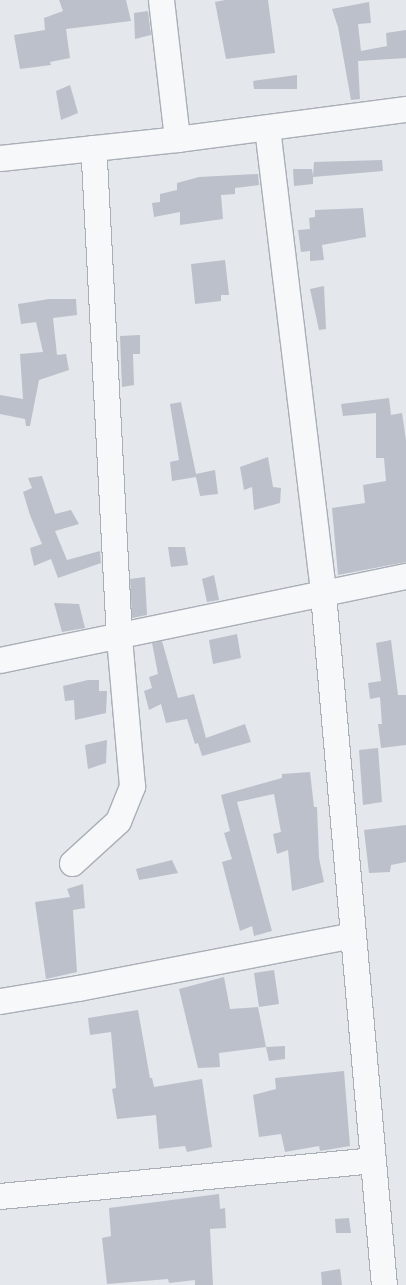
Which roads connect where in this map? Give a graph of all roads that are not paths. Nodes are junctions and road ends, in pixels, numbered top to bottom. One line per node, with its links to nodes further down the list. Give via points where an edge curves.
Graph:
1 (161, 0): 4 (street)
2 (406, 109): 3 (street)
3 (266, 128): 4 (street); 8 (street)
4 (177, 139): 5 (street)
5 (93, 148): 6 (street); 9 (street)
6 (0, 158)
7 (406, 576): 8 (street)
8 (323, 594): 9 (street); 12 (street)
9 (118, 637): 10 (street); 11 (street, via 132,786 118,821)
10 (0, 660)
11 (72, 862)
12 (352, 934): 13 (street); 14 (street)
13 (0, 1001)
14 (372, 1160): 15 (street); 16 (street)
15 (0, 1196)
16 (384, 1285)

